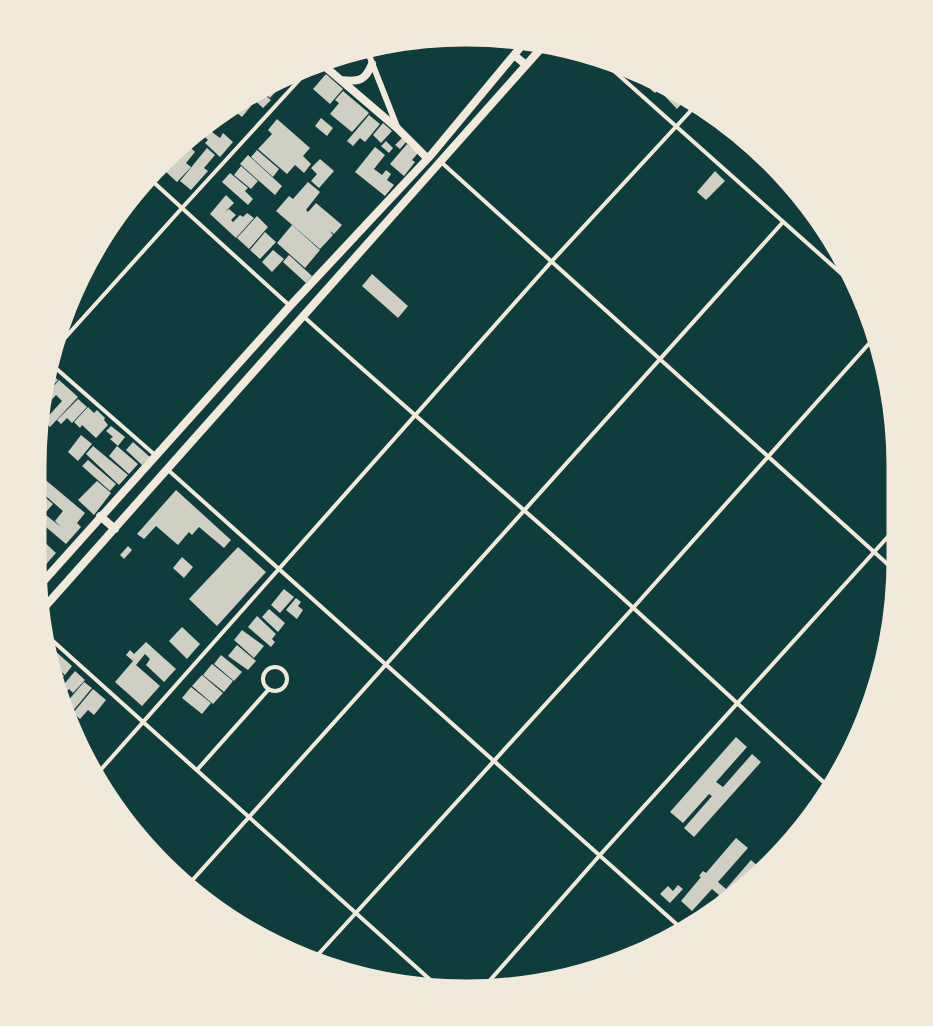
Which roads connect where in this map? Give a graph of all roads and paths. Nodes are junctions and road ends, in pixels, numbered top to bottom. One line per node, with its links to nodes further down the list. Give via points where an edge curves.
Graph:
1 (520, 48): 4 (main road)
2 (539, 51): 6 (main road)
3 (369, 55): 5 (street)
4 (514, 55): 6 (main road); 14 (main road)
5 (372, 64): 10 (main road, via 366,76 360,80); 13 (street)
6 (526, 65): 15 (main road)
7 (326, 68): 10 (main road)
8 (613, 70): 12 (street)
9 (301, 78): 17 (street)
10 (341, 80): 13 (main road)
11 (692, 109): 12 (street)
12 (676, 126): 18 (street); 21 (street)
13 (398, 128): 14 (main road)
14 (427, 158): 19 (main road)
15 (441, 162): 20 (main road); 21 (street)
16 (154, 183): 17 (street)
17 (182, 208): 23 (street); 25 (street)
18 (783, 222): 22 (street); 27 (street)
19 (359, 230): 20 (main road); 23 (main road)
20 (370, 240): 24 (main road)
21 (552, 261): 27 (street); 29 (street)
22 (842, 274)
23 (290, 306): 30 (main road)
24 (303, 316): 29 (street); 32 (main road)
25 (63, 340)
26 (870, 342): 31 (street)
27 (660, 359): 31 (street); 33 (street)
28 (56, 368): 30 (street)
29 (415, 417): 33 (street); 39 (street)
30 (155, 455): 34 (main road)
31 (768, 456): 37 (street); 42 (street)
32 (166, 469): 35 (main road); 39 (street)
33 (525, 510): 42 (street); 44 (street)
34 (100, 516): 35 (main road); 40 (main road)
35 (115, 529): 41 (main road)
36 (889, 536): 37 (street)
37 (875, 552): 38 (street); 46 (street)
38 (889, 564)
39 (279, 569): 44 (street); 47 (street)
40 (45, 580)
41 (47, 605)
42 (633, 608): 46 (street); 48 (street)
43 (52, 640): 47 (street)
44 (386, 664): 48 (street); 52 (street)
45 (269, 689): 45 (street, via 280,690 286,684 287,676 282,669 275,667 265,672 263,680); 50 (street)
46 (738, 704): 51 (street); 53 (street)
47 (144, 722): 49 (street); 50 (street)
48 (494, 760): 53 (street); 55 (street)
49 (100, 769)
50 (197, 770): 52 (street)
51 (825, 782)
52 (249, 817): 54 (street); 55 (street)
53 (600, 855): 56 (street); 59 (street)
54 (192, 881)
55 (356, 912): 57 (street); 58 (street)
56 (678, 925)
57 (318, 955)
58 (431, 980)
59 (489, 981)

